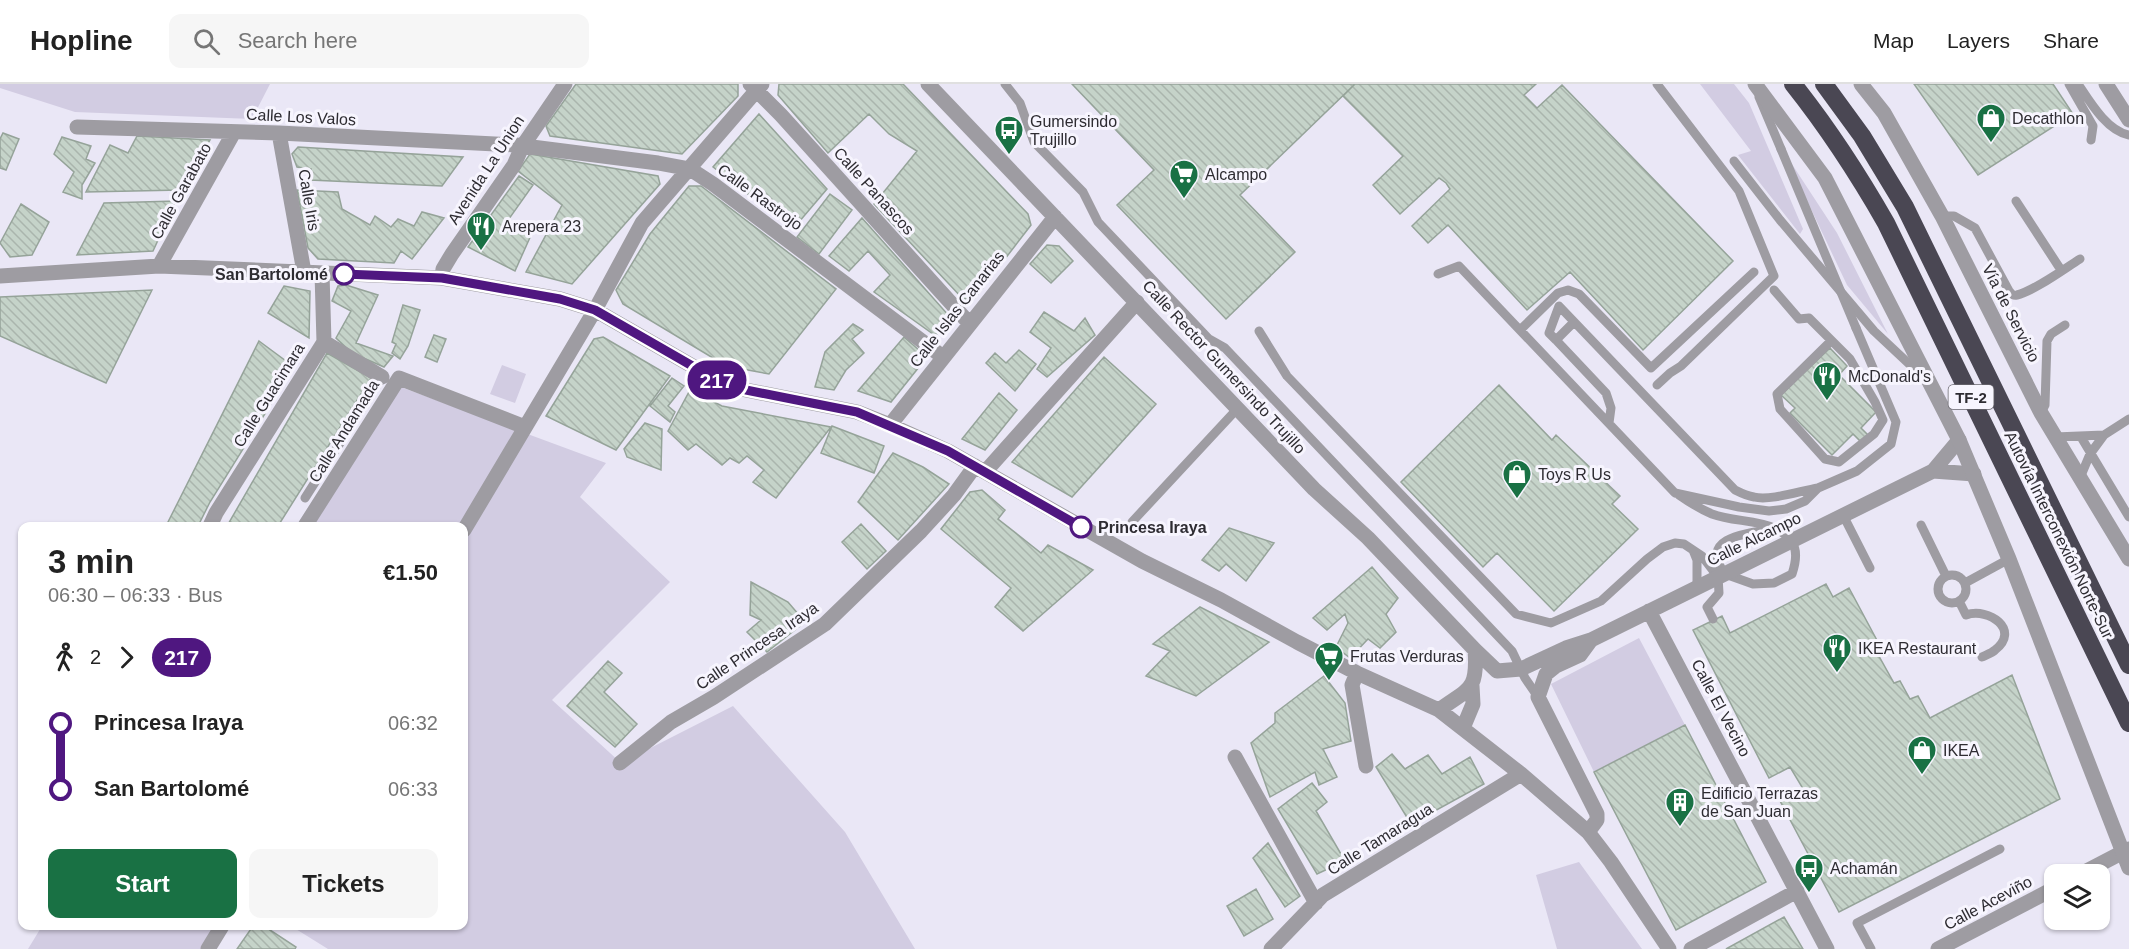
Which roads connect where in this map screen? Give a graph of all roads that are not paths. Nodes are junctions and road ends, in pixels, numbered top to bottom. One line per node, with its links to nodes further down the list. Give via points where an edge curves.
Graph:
1 (565, 84): 21 (street, Avenida La Union)
2 (928, 84): 26 (street, Calle Rector Gumersindo Trujillo)
3 (1005, 84): 93 (lane, via 1020,103 1034,142 1083,192 1098,222 1209,339 1225,348 1496,634 1512,651)
4 (1657, 84): 50 (lane, via 1739,191 1774,276)
5 (1754, 84): 49 (street, via 1825,178); 66 (lane, bridge, via 1896,422 1891,444 1857,471)
6 (1793, 84): 99 (highway, Autovía Interconexión Norte-Sur / TF-2, via 1857,173 1886,223)
7 (1824, 84): 92 (highway, Autovía Interconexión Norte-Sur / TF-2, via 1862,136 1905,207)
8 (1861, 84): 25 (street, Vía de Servicio, via 1884,113)
9 (2069, 84): 20 (lane, via 2093,126)
10 (2078, 84): 19 (lane, via 2095,111 2121,134)
11 (2106, 84): 15 (street)
12 (2120, 84): 14 (street)
13 (756, 86): 23 (street); 40 (street, Calle Panascos)
14 (2129, 104)
15 (2129, 120)
16 (77, 127): 17 (street, Calle Los Valos)
17 (234, 132): 18 (street, Calle Los Valos); 28 (street, Calle Garabato)
18 (279, 133): 21 (street, Calle Los Valos); 31 (street, Calle Iris)
19 (2129, 135)
20 (2091, 140)
21 (522, 147): 23 (street, Calle Rastrojo); 35 (street, Avenida La Union, via 514,165 452,254)
22 (1734, 161): 49 (lane, via 1874,331)
23 (690, 169): 38 (street, via 642,223); 47 (street, Calle Rastrojo)
24 (2016, 201): 29 (lane)
25 (1942, 216): 29 (lane, via 1954,216 1975,228 2012,294); 52 (street, Vía de Servicio)
26 (1055, 217): 37 (street, Calle Rector Gumersindo Trujillo); 40 (street, Calle Islas Canarias)
27 (2079, 259): 29 (lane)
28 (159, 266): 31 (street); 34 (street)
29 (2061, 270)
30 (1754, 272): 42 (lane, via 1651,369 1579,294 1568,290 1558,293)
31 (304, 273): 32 (street)
32 (322, 273): 35 (street); 46 (street, Calle Guacimara)
33 (1438, 274): 42 (lane, via 1459,266)
34 (0, 276)
35 (442, 278): 38 (street, via 560,299)
36 (1774, 290): 45 (lane, via 1799,319 1809,318)
37 (1137, 302): 51 (street, Calle Rector Gumersindo Trujillo); 62 (street, Calle Princesa Iraya)
38 (595, 310): 55 (street, via 715,379 746,390 857,412); 56 (street)
39 (1574, 322): 44 (lane); 44 (lane, via 1559,306 1549,333); 66 (lane, via 1735,490 1755,498)
40 (969, 323): 47 (street, Calle Islas Canarias)
41 (2066, 325): 52 (lane, via 2047,341 2045,405)
42 (1520, 330): 54 (lane)
43 (1259, 331): 78 (lane, via 1287,376 1516,614 1551,623 1601,601 1663,547 1675,543)
44 (1556, 340): 54 (lane, via 1605,393 1611,408)
45 (1831, 341): 45 (lane, via 1777,394 1780,409 1817,451 1825,459 1839,462 1874,435 1883,420 1850,359)
46 (324, 342): 48 (street); 71 (street, Calle Guacimara)
47 (943, 357): 55 (street, Calle Islas Canarias)
48 (382, 377): 68 (lane)
49 (1932, 384): 60 (street)
50 (1657, 385)
51 (1238, 408): 73 (lane); 90 (street, Calle Rector Gumersindo Trujillo)
52 (2041, 413): 58 (street, Vía de Servicio)
53 (2129, 419): 57 (lane)
54 (1609, 423): 67 (lane)
55 (890, 424): 62 (street)
56 (525, 428): 72 (street, Calle Andamada, via 399,378); 74 (street)
57 (2104, 435): 59 (lane); 61 (lane)
58 (2055, 437): 59 (lane); 65 (street, Vía de Servicio)
59 (2081, 437): 61 (lane)
60 (1959, 440): 63 (street, Calle Alcampo); 64 (street)
61 (2090, 454): 65 (lane); 70 (lane)
62 (980, 469): 95 (street, via 1142,561); 102 (street, Calle Princesa Iraya, via 825,624 671,722)
63 (1933, 471): 64 (street); 69 (street, Calle Alcampo)
64 (1974, 474): 80 (street)
65 (2080, 478): 79 (street, Vía de Servicio)
66 (1818, 488): 67 (lane, via 1804,501 1769,511)
67 (1676, 493): 76 (lane, via 1714,514 1763,523)
68 (305, 498)
69 (1843, 516): 77 (street, Calle Alcampo); 81 (lane)
70 (2129, 517)
71 (212, 522)
72 (308, 522)
73 (1132, 522)
74 (468, 523)
75 (1921, 525): 83 (lane)
76 (1777, 530): 77 (lane); 82 (lane, via 1742,534 1723,542 1717,558)
77 (1791, 541): 82 (street, Calle Alcampo); 82 (lane, via 1797,558 1792,574 1774,583 1753,584)
78 (1692, 548): 82 (lane); 85 (lane, via 1697,560)
79 (2129, 559)
80 (2009, 560): 84 (lane); 107 (street)
81 (1870, 568)
82 (1721, 576): 85 (street, Calle Alcampo); 88 (lane, via 1719,593 1707,607)
83 (1946, 576): 84 (lane, via 1959,576); 86 (lane, via 1938,586 1939,595 1950,603)
84 (1965, 583): 86 (lane, via 1966,591)
85 (1697, 588): 87 (street, Calle Alcampo)
86 (1959, 601): 91 (lane, via 1966,615 1992,616 2002,625 2003,640)
87 (1649, 611): 89 (street, Calle Alcampo); 110 (street, Calle El Vecino)
88 (1713, 619)
89 (1591, 640): 93 (street, Calle Alcampo); 97 (street, Calle Alcampo, via 1580,655 1546,674)
90 (1475, 650): 94 (street, Calle Rector Gumersindo Trujillo); 96 (street, via 1476,675)
91 (1982, 657)
92 (2129, 665)
93 (1521, 669): 94 (street, Calle Alcampo); 97 (lane)
94 (1497, 670)
95 (1357, 673): 98 (street); 103 (street, via 1352,685)
96 (1472, 686): 98 (street); 100 (street, via 1473,704)
97 (1538, 697): 105 (street, via 1597,814)
98 (1439, 710): 100 (street)
99 (2129, 723)
100 (1464, 728): 104 (street)
101 (1235, 757): 112 (street)
102 (620, 763)
103 (1366, 766)
104 (1521, 774): 105 (street); 112 (street, Calle Tamaragua, via 1352,876)
105 (1588, 832): 117 (street)
106 (2000, 849): 120 (lane, via 1857,923)
107 (2126, 850): 108 (street); 109 (street)
108 (2100, 864)
109 (2129, 868)
110 (1797, 891): 118 (street); 119 (street, Calle El Vecino)
111 (2044, 894): 114 (street, Calle Aceviño)
112 (1316, 903): 116 (street, Calle Tamaragua)
113 (220, 930): 115 (street)
114 (1959, 944): 121 (street, Calle Aceviño)
115 (208, 949)
116 (1271, 949)
117 (1669, 949)
118 (1691, 949)
119 (1827, 949)
120 (1871, 949)
121 (1938, 949)

